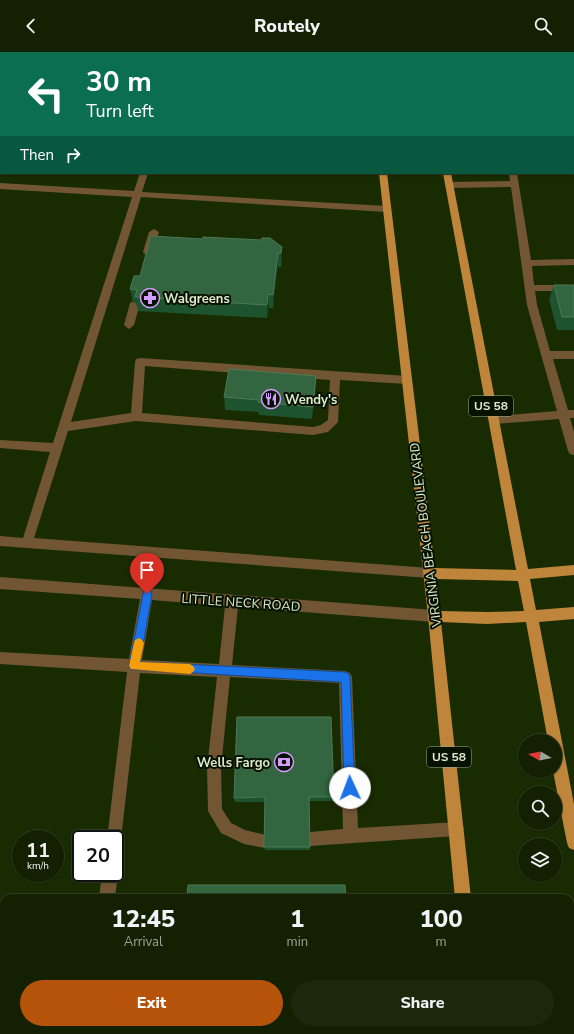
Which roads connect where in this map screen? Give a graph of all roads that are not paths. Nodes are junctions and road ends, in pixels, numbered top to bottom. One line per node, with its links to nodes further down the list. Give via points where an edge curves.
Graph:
1 (144, 174): 8 (street)
2 (383, 174): 9 (main road, VIRGINIA BEACH BOULEVARD / US 58)
3 (447, 174): 6 (main road, US 58)
4 (513, 174): 5 (street)
5 (514, 184): 6 (street); 13 (street)
6 (449, 185): 24 (main road, US 58)
7 (0, 186): 8 (street)
8 (137, 194): 9 (street); 25 (street)
9 (387, 209): 21 (main road, VIRGINIA BEACH BOULEVARD / US 58)
10 (154, 232): 11 (street)
11 (146, 261)
12 (574, 262): 13 (street)
13 (527, 263): 14 (street)
14 (529, 288): 15 (street); 18 (street)
15 (574, 288)
16 (135, 303): 17 (street)
17 (129, 325)
18 (546, 355): 19 (street); 22 (street)
19 (574, 355)
20 (335, 376): 21 (street); 23 (street, via 333,422 324,429 313,431); 23 (street, via 140,362)
21 (407, 380): 32 (main road, VIRGINIA BEACH BOULEVARD / US 58)
22 (569, 415): 24 (street); 28 (street)
23 (136, 417): 25 (street)
24 (494, 420): 33 (main road, US 58)
25 (63, 427): 27 (street)
26 (0, 444): 27 (street)
27 (57, 448): 30 (street)
28 (574, 451)
29 (0, 541): 30 (street)
30 (27, 543): 32 (street)
31 (574, 570): 33 (main road)
32 (430, 573): 33 (main road); 38 (main road, VIRGINIA BEACH BOULEVARD / US 58)
33 (523, 575): 39 (main road, US 58)
34 (0, 583): 35 (street, LITTLE NECK ROAD)
35 (147, 594): 36 (street, LITTLE NECK ROAD); 41 (street)
36 (232, 601): 38 (street, LITTLE NECK ROAD); 42 (street)
37 (574, 613): 39 (main road)
38 (434, 616): 39 (main road); 45 (main road, VIRGINIA BEACH BOULEVARD / US 58)
39 (531, 617): 43 (main road, US 58)
40 (0, 658): 41 (street)
41 (134, 666): 42 (street); 46 (street)
42 (224, 671): 47 (street, via 345,677); 49 (street, via 214,768 215,811 226,828 244,837)
43 (553, 734)
44 (562, 778): 50 (main road, US 58)
45 (457, 829): 47 (street); 53 (main road, VIRGINIA BEACH BOULEVARD / US 58)
46 (115, 830)
47 (351, 836): 48 (street)
48 (310, 839)
49 (265, 841)
50 (574, 843)
51 (109, 882): 52 (street)
52 (107, 894)
53 (463, 894)

